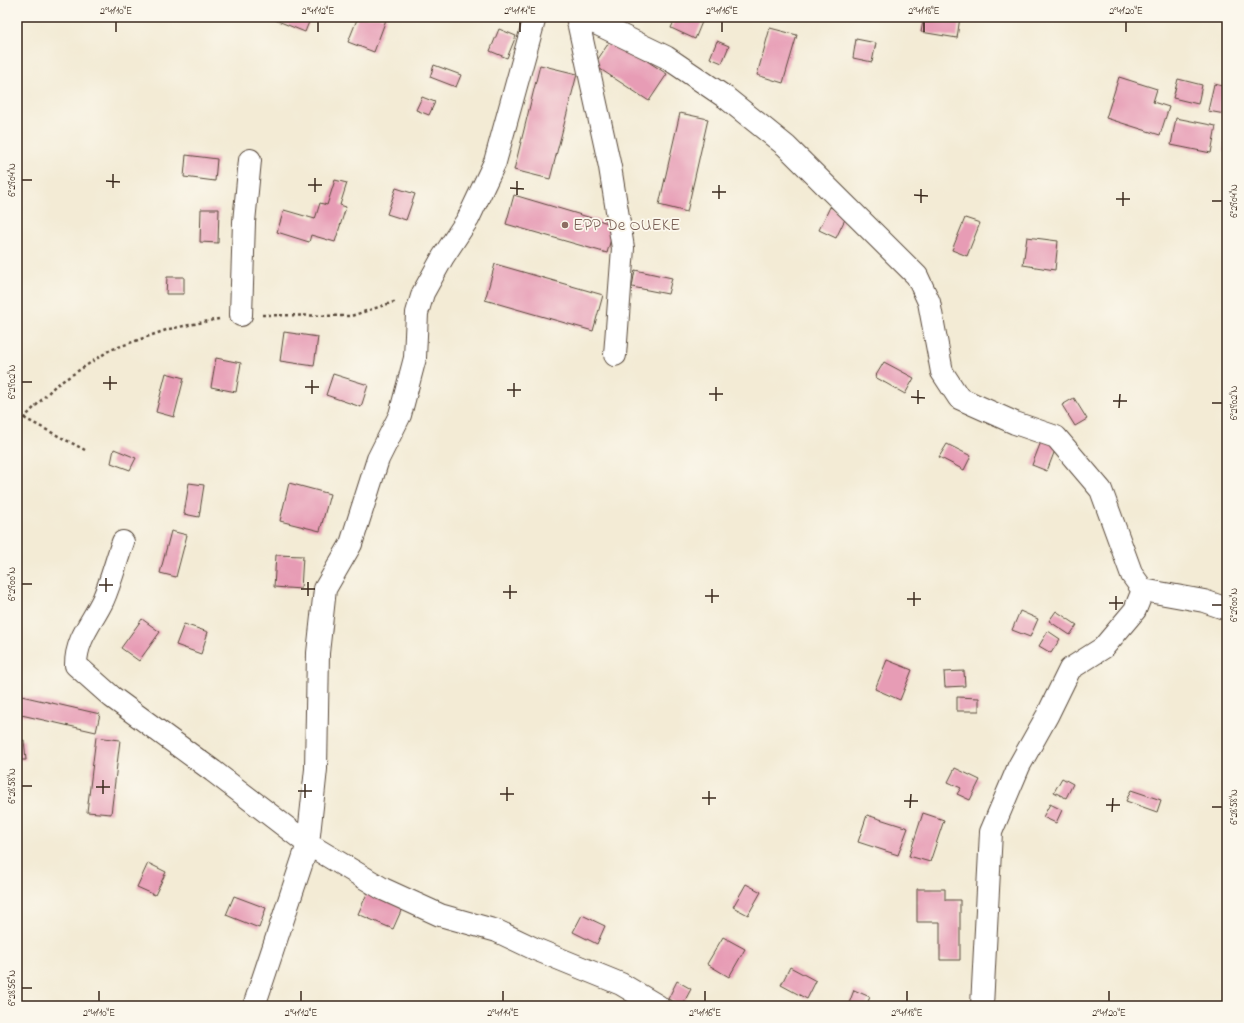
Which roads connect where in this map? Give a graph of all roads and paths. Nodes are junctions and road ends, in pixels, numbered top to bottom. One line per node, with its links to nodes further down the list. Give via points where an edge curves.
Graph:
1 (535, 17): 5 (street, via 495,162 468,219 442,257)
2 (577, 17): 7 (street, via 610,167 623,248)
3 (583, 17): 12 (street, via 666,57 725,97 786,146 917,276 929,302 942,372 959,398 1015,423 1056,436 1101,490 1132,575)
4 (250, 160): 6 (street, via 244,222)
5 (423, 293): 6 (path, via 351,316); 14 (street, via 417,313 415,358 400,415 378,459 351,544 325,589 318,653 316,769)
6 (241, 315): 8 (path, via 169,329 110,350 55,386)
7 (615, 355)
8 (24, 418): 9 (path); 10 (path)
9 (17, 429)
10 (85, 450)
11 (123, 542): 14 (street, via 103,600 81,639 76,665 112,697)
12 (1143, 590): 13 (street, via 1204,601); 17 (street, via 1134,610 1103,648 1070,669 1019,766 991,832)
13 (1227, 609)
14 (308, 844): 15 (street); 16 (street, via 384,889 440,916 497,931 535,950 621,984)
15 (254, 1006)
16 (658, 1006)
17 (982, 1006)

